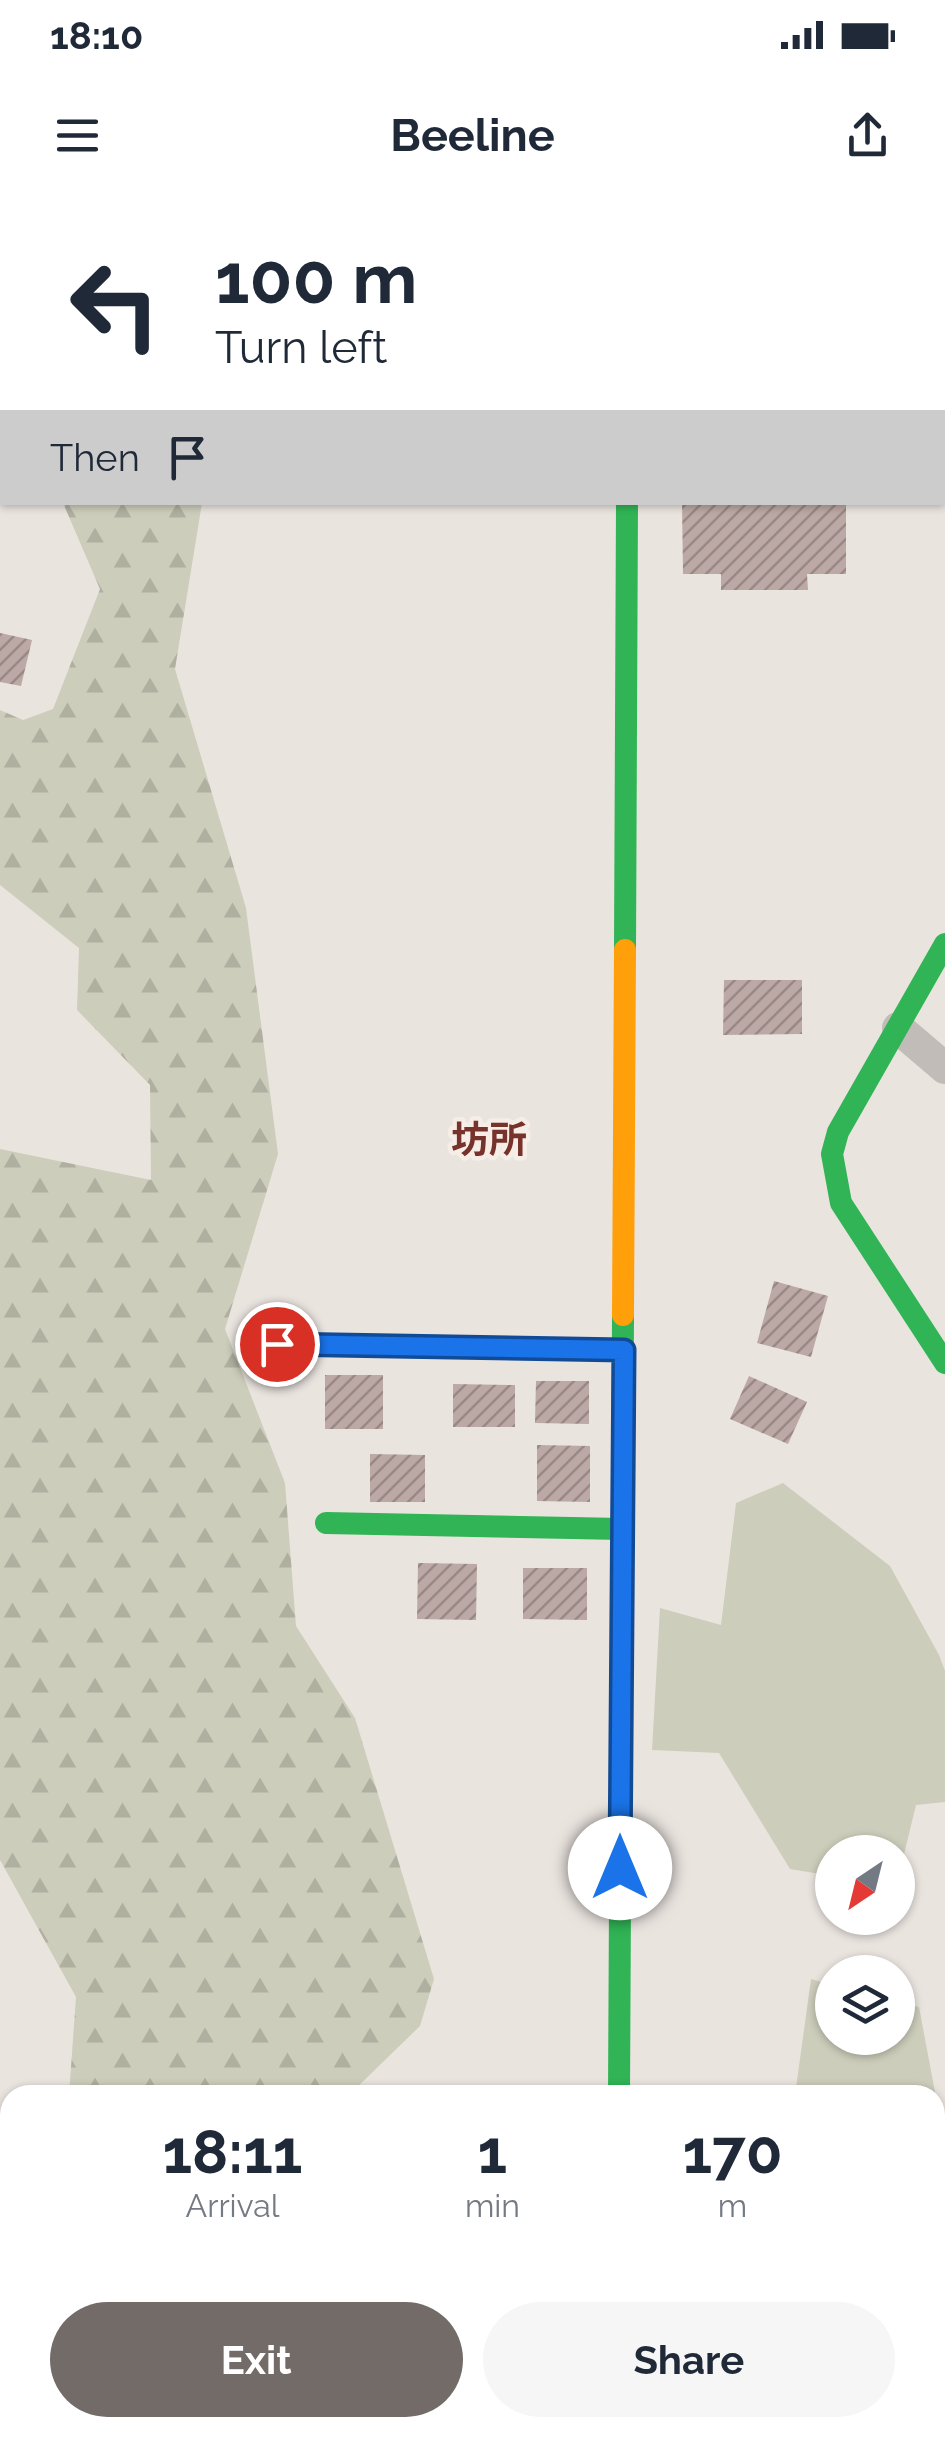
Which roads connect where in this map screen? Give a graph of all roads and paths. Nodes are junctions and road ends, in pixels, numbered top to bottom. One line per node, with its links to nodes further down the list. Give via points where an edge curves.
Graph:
1 (626, 505): 6 (street)
2 (945, 944): 3 (street)
3 (898, 1028): 4 (street); 7 (street, via 838,1132 835,1181 841,1203)
4 (945, 1068)
5 (277, 1344): 6 (street)
6 (624, 1350): 9 (street)
7 (945, 1363)
8 (326, 1523): 9 (street)
9 (622, 1528): 10 (street)
10 (619, 2085)

